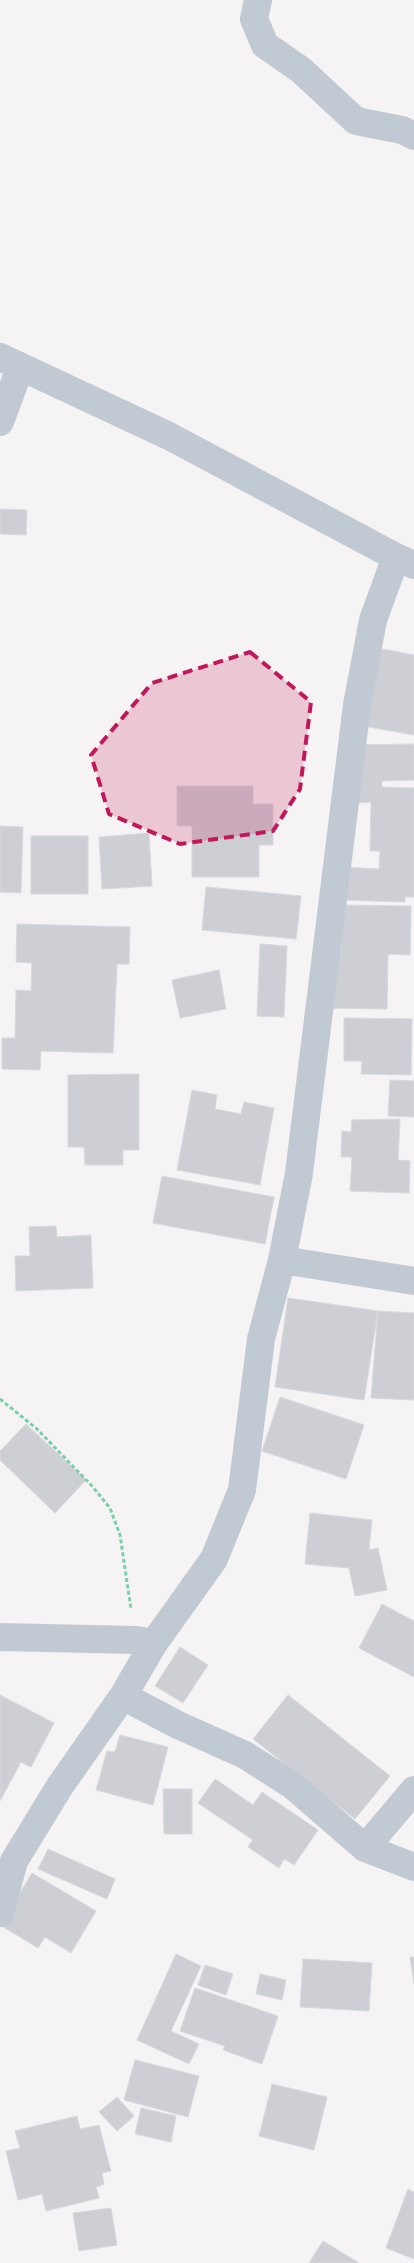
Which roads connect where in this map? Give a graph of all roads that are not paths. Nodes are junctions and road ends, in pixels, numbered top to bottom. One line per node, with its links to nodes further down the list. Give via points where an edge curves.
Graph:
1 (258, 0): 2 (street, via 254,19 265,45 301,70 356,121 402,130)
2 (414, 136)
3 (10, 362): 4 (street); 5 (street, via 169,436)
4 (0, 422)
5 (405, 561): 6 (street, via 373,620 357,705 299,1173)
6 (282, 1260): 7 (street); 9 (street, via 261,1339 242,1490 214,1559)
7 (414, 1280)
8 (0, 1637): 9 (street)
9 (145, 1641): 10 (street)
10 (123, 1696): 12 (street, via 245,1755 292,1785); 13 (street)
11 (414, 1790): 12 (street)
12 (365, 1848): 14 (street)
13 (7, 1858): 15 (street)
14 (414, 1867)
15 (0, 1913)

